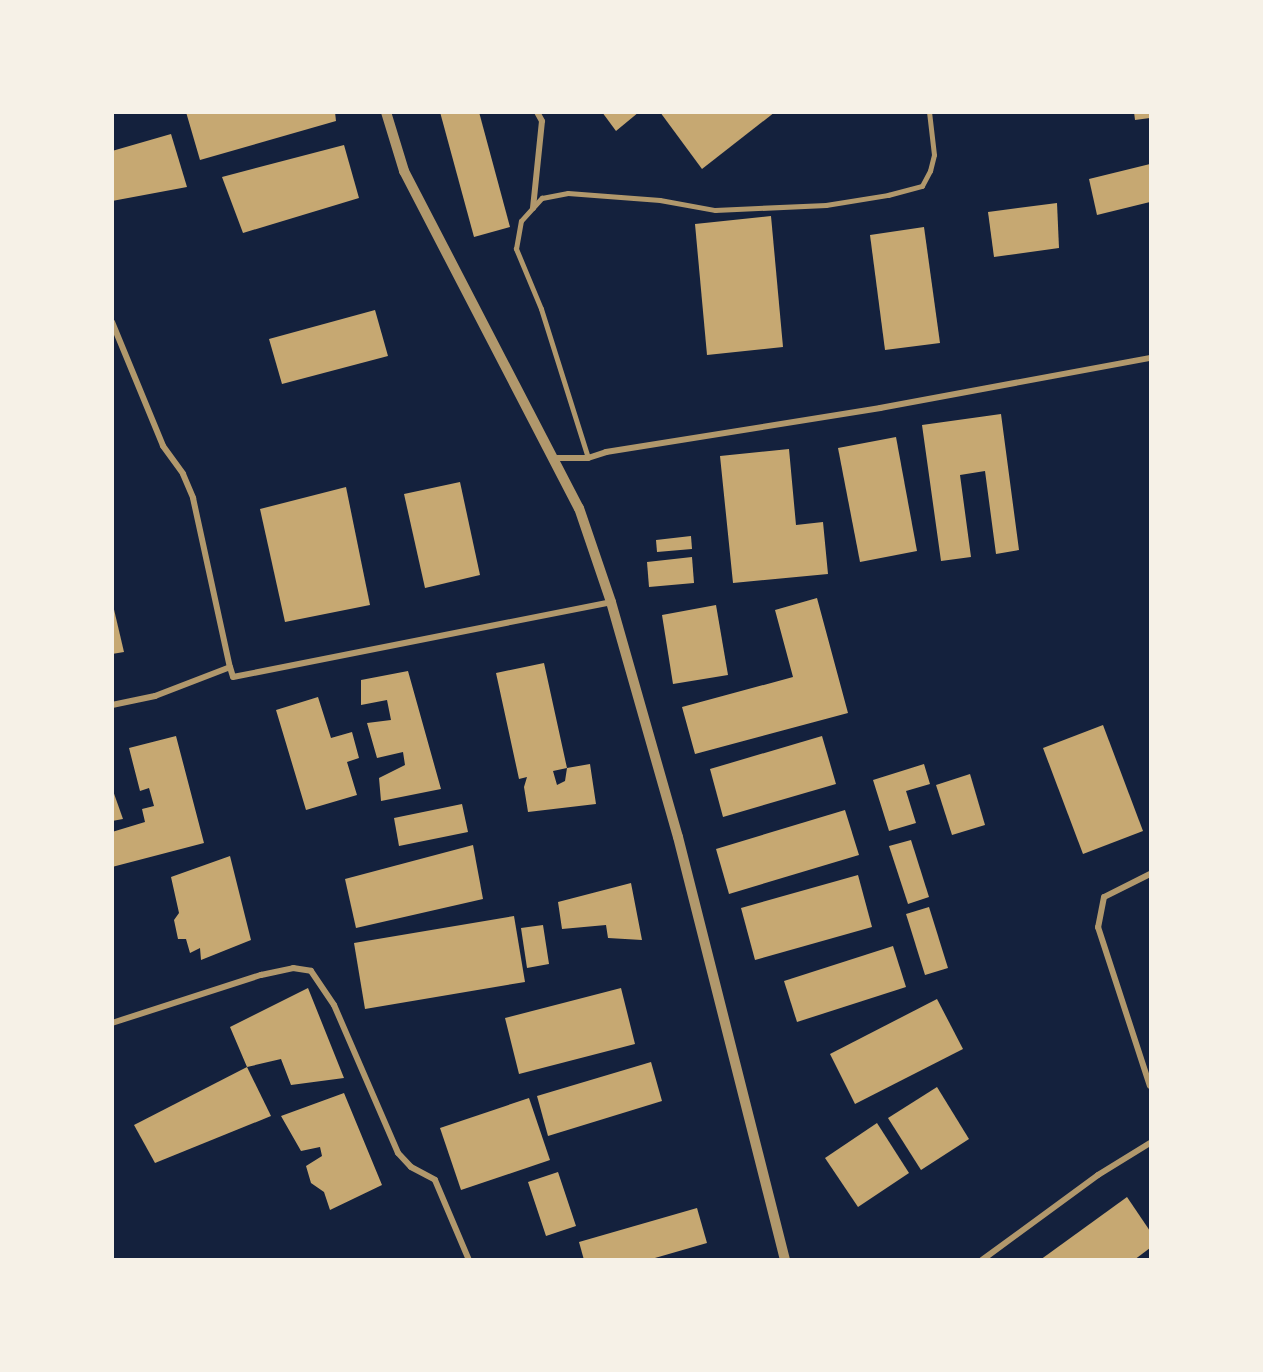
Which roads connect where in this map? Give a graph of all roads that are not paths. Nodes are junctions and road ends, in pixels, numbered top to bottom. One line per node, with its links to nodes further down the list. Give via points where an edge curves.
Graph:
1 (386, 112): 7 (street, via 404,171)
2 (537, 112): 4 (street, via 542,121)
3 (929, 112): 4 (lane, via 934,155 930,171 922,186 888,195 826,205 716,210 660,200 568,193 542,198)
4 (533, 208): 8 (lane, via 521,221 516,249 541,309)
5 (112, 322): 10 (street, via 163,446 183,474 193,498)
6 (1150, 358): 8 (street)
7 (555, 458): 8 (street); 9 (street, via 579,508)
8 (588, 458)
9 (611, 602): 10 (street, via 233,677); 17 (street, via 678,837)
10 (230, 667): 11 (street, via 155,696)
11 (112, 705)
12 (1150, 874): 14 (street, via 1104,897 1098,927)
13 (112, 1023): 16 (street, via 261,975 293,968 311,971 334,1005 398,1153 411,1167 435,1180)
14 (1150, 1086)
15 (1150, 1143): 18 (street, via 1098,1175)
16 (469, 1260)
17 (785, 1260)
18 (982, 1260)

